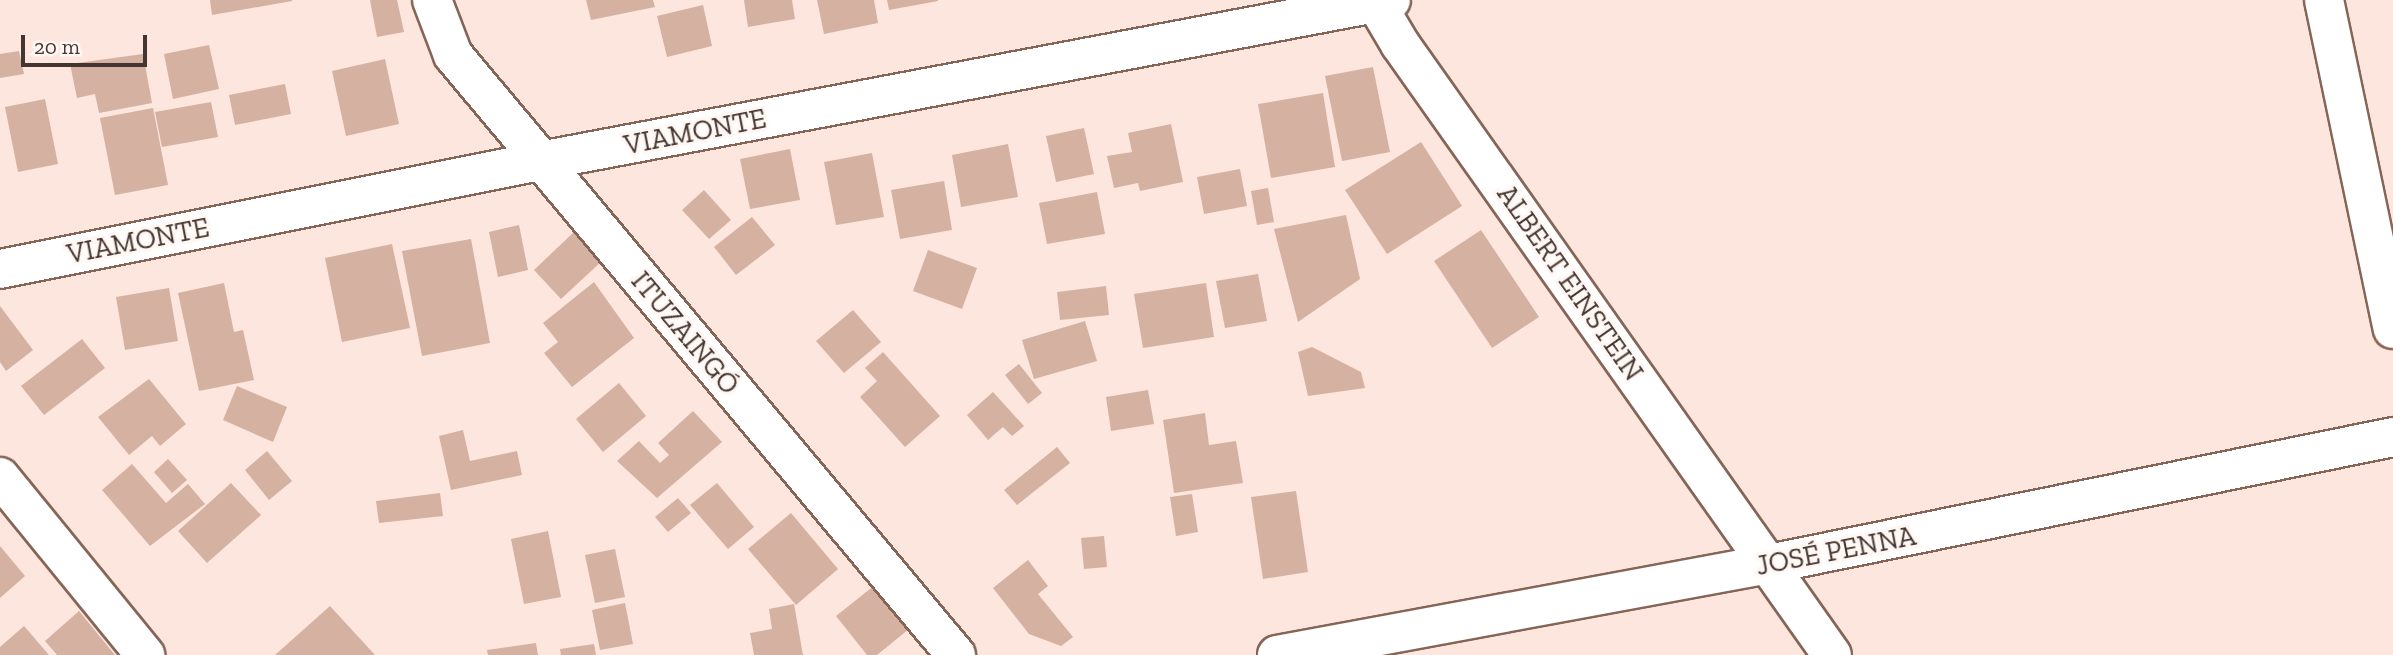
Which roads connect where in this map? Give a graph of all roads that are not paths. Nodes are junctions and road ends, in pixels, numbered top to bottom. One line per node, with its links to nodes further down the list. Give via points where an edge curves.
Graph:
1 (432, 0): 4 (street, ITUZAINGÓ, via 453,55)
2 (2324, 0): 6 (street)
3 (1380, 1): 4 (street, VIAMONTE); 9 (street, ALBERT EINSTEIN, via 1399,44)
4 (540, 161): 5 (street, VIAMONTE); 11 (street, ITUZAINGÓ)
5 (0, 269)
6 (2393, 329)
7 (2393, 437): 9 (street, JOSÉ PENNA)
8 (0, 477): 10 (street)
9 (1769, 564): 12 (street, JOSÉ PENNA); 13 (street, ALBERT EINSTEIN)
10 (145, 655)
11 (956, 655)
12 (1277, 655)
13 (1832, 655)

